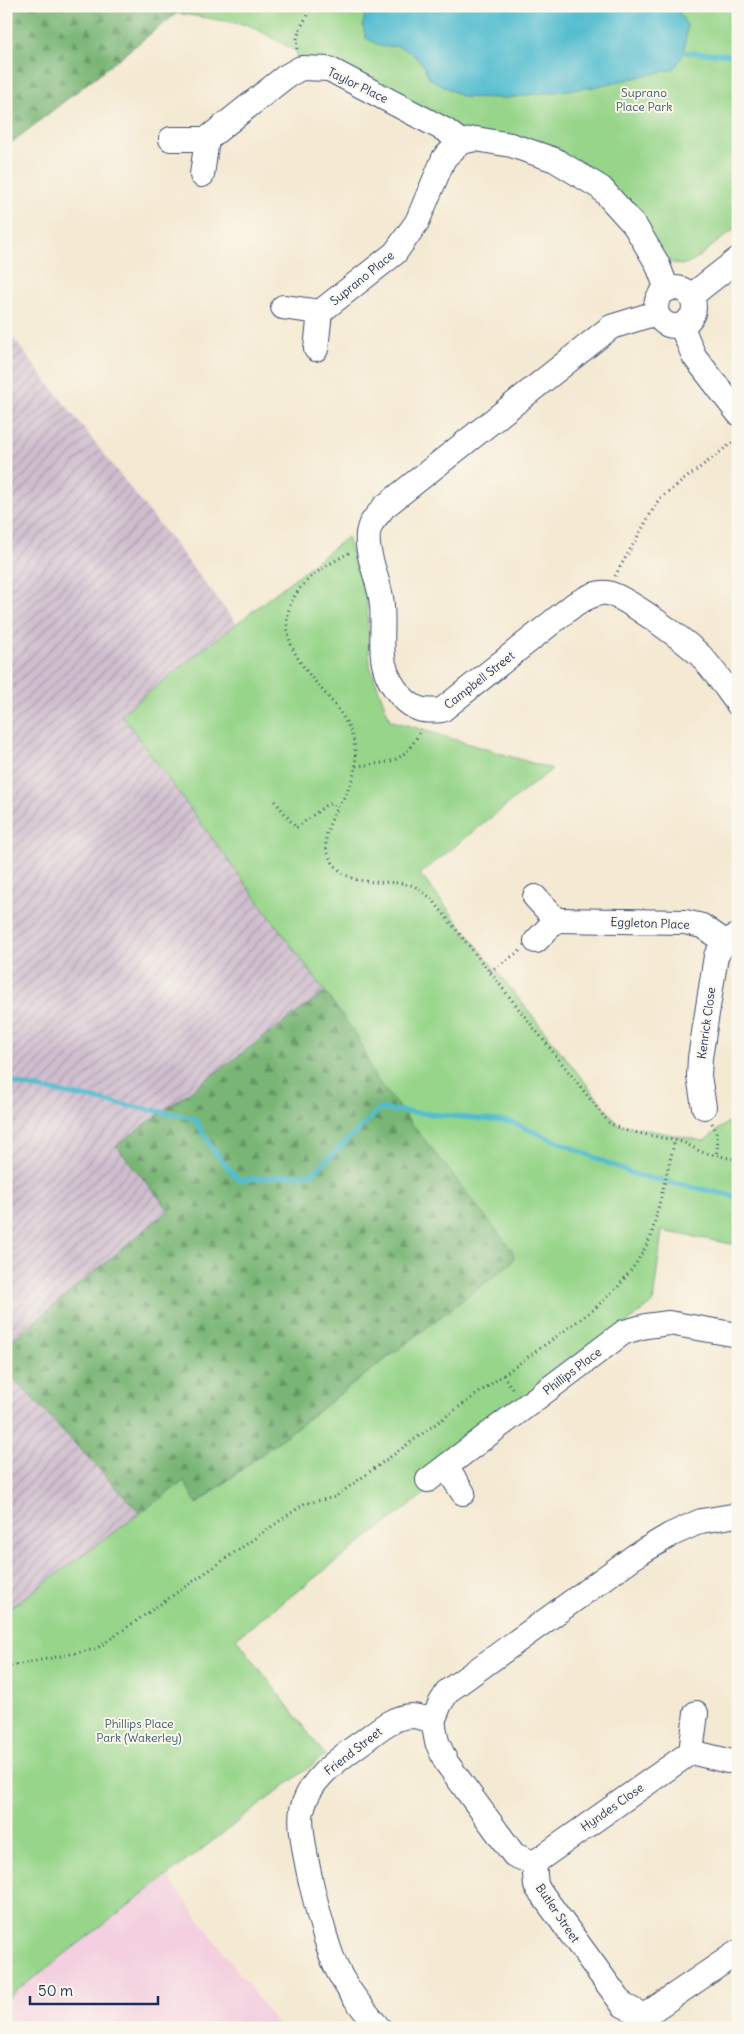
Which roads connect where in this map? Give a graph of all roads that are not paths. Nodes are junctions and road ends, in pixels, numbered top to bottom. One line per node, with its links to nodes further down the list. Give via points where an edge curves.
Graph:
1 (171, 139): 2 (street)
2 (207, 139): 3 (street, Taylor Place, via 285,78 301,68 312,67 329,69); 4 (street)
3 (462, 142): 6 (street, via 476,139 511,145 556,160 602,188 635,226 657,263); 9 (street, Suprano Place, via 444,158 417,222 395,253)
4 (202, 174)
5 (738, 259): 7 (street)
6 (667, 289): 7 (street, via 681,288); 10 (street, via 656,300)
7 (691, 296): 11 (street, via 694,310)
8 (283, 307): 9 (street, Suprano Place)
9 (320, 312): 12 (street, Suprano Place)
10 (656, 313): 11 (street, via 668,324); 14 (street, Campbell Street, via 611,326 384,507 370,526 368,544 382,604 385,670 393,687 409,705 426,712 442,710 575,604 592,595 607,593 624,599 700,656)
11 (681, 325): 13 (street, via 694,356)
12 (316, 349)
13 (738, 413)
14 (738, 704)
15 (536, 897): 16 (street)
16 (556, 920): 17 (street, Eggleton Place, via 685,922); 18 (street)
17 (732, 938): 19 (street, Kenrick Close, via 716,956 698,1076)
18 (536, 941)
19 (704, 1106)
20 (738, 1335): 21 (street, Phillips Place, via 669,1324 624,1332 437,1473)
21 (463, 1493)
22 (738, 1515): 24 (street, via 701,1521 635,1556 448,1691)
23 (696, 1713): 25 (street)
24 (433, 1721): 27 (street, via 437,1742 446,1762 514,1855); 30 (street, Friend Street, via 411,1716 390,1722 329,1767 311,1787 302,1810 303,1838 323,1931 336,1968 358,2003)
25 (691, 1752): 26 (street); 27 (street, Hyndes Close)
26 (728, 1761)
27 (534, 1863): 29 (street, Butler Street, via 536,1886 623,2005)
28 (738, 1952): 29 (street)
29 (645, 2022)
30 (379, 2028)

